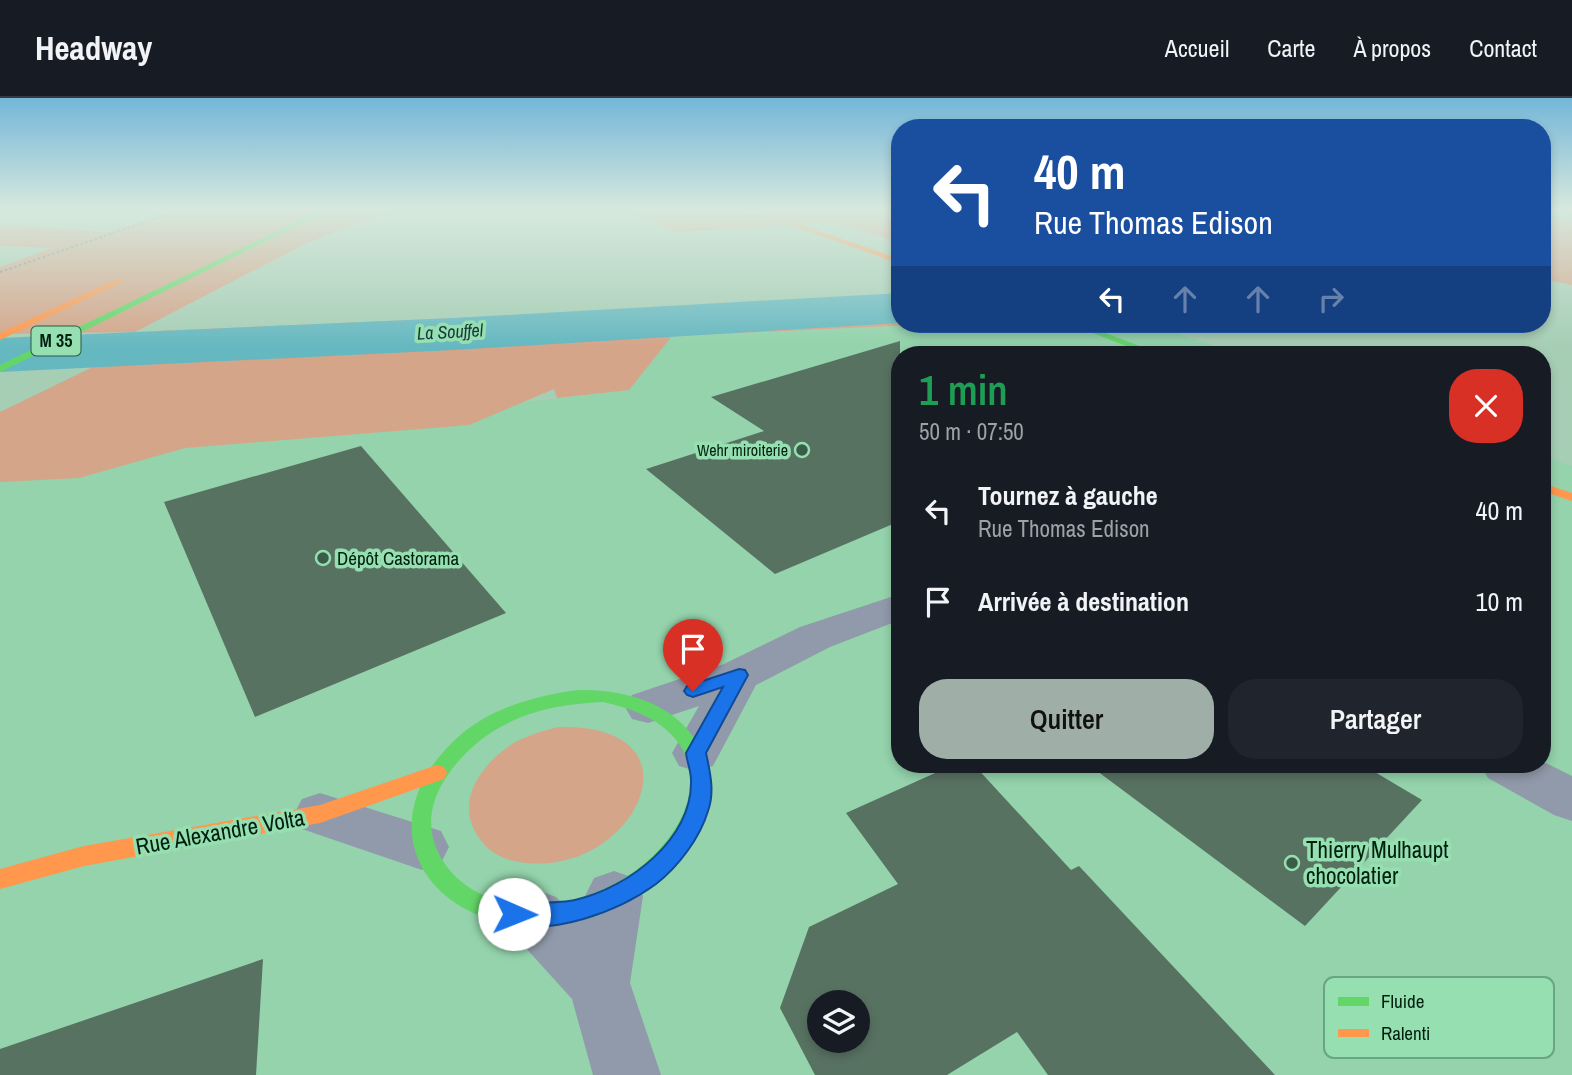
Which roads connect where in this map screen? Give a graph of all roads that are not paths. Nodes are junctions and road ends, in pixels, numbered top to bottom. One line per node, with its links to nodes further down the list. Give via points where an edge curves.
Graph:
1 (235, 255): 8 (main road, M 35)
2 (139, 273): 4 (main road, M 35)
3 (1099, 333): 5 (main road)
4 (0, 337)
5 (1121, 341): 6 (main road); 7 (main road)
6 (1134, 346)
7 (1148, 346)
8 (0, 369)
9 (1551, 490): 10 (main road)
10 (1572, 497)
11 (891, 609): 12 (street, via 815,637)
12 (739, 675): 13 (street); 14 (street)
13 (648, 706): 14 (main road, via 676,724); 15 (main road, via 603,696 566,697 530,705 494,721 463,743)
14 (696, 753): 21 (main road, via 702,779 698,810 678,846 648,876)
15 (437, 773): 18 (main road, Rue Alexandre Volta); 19 (main road, via 421,811)
16 (1520, 773): 17 (street)
17 (1572, 800)
18 (320, 814): 19 (street); 20 (main road, Rue Alexandre Volta, via 84,856)
19 (422, 847): 22 (main road, via 440,881 457,895 493,911)
20 (0, 879)
21 (614, 896): 22 (main road, via 576,911); 23 (street)
22 (535, 916): 23 (street)
23 (599, 983): 24 (street)
24 (627, 1075)

